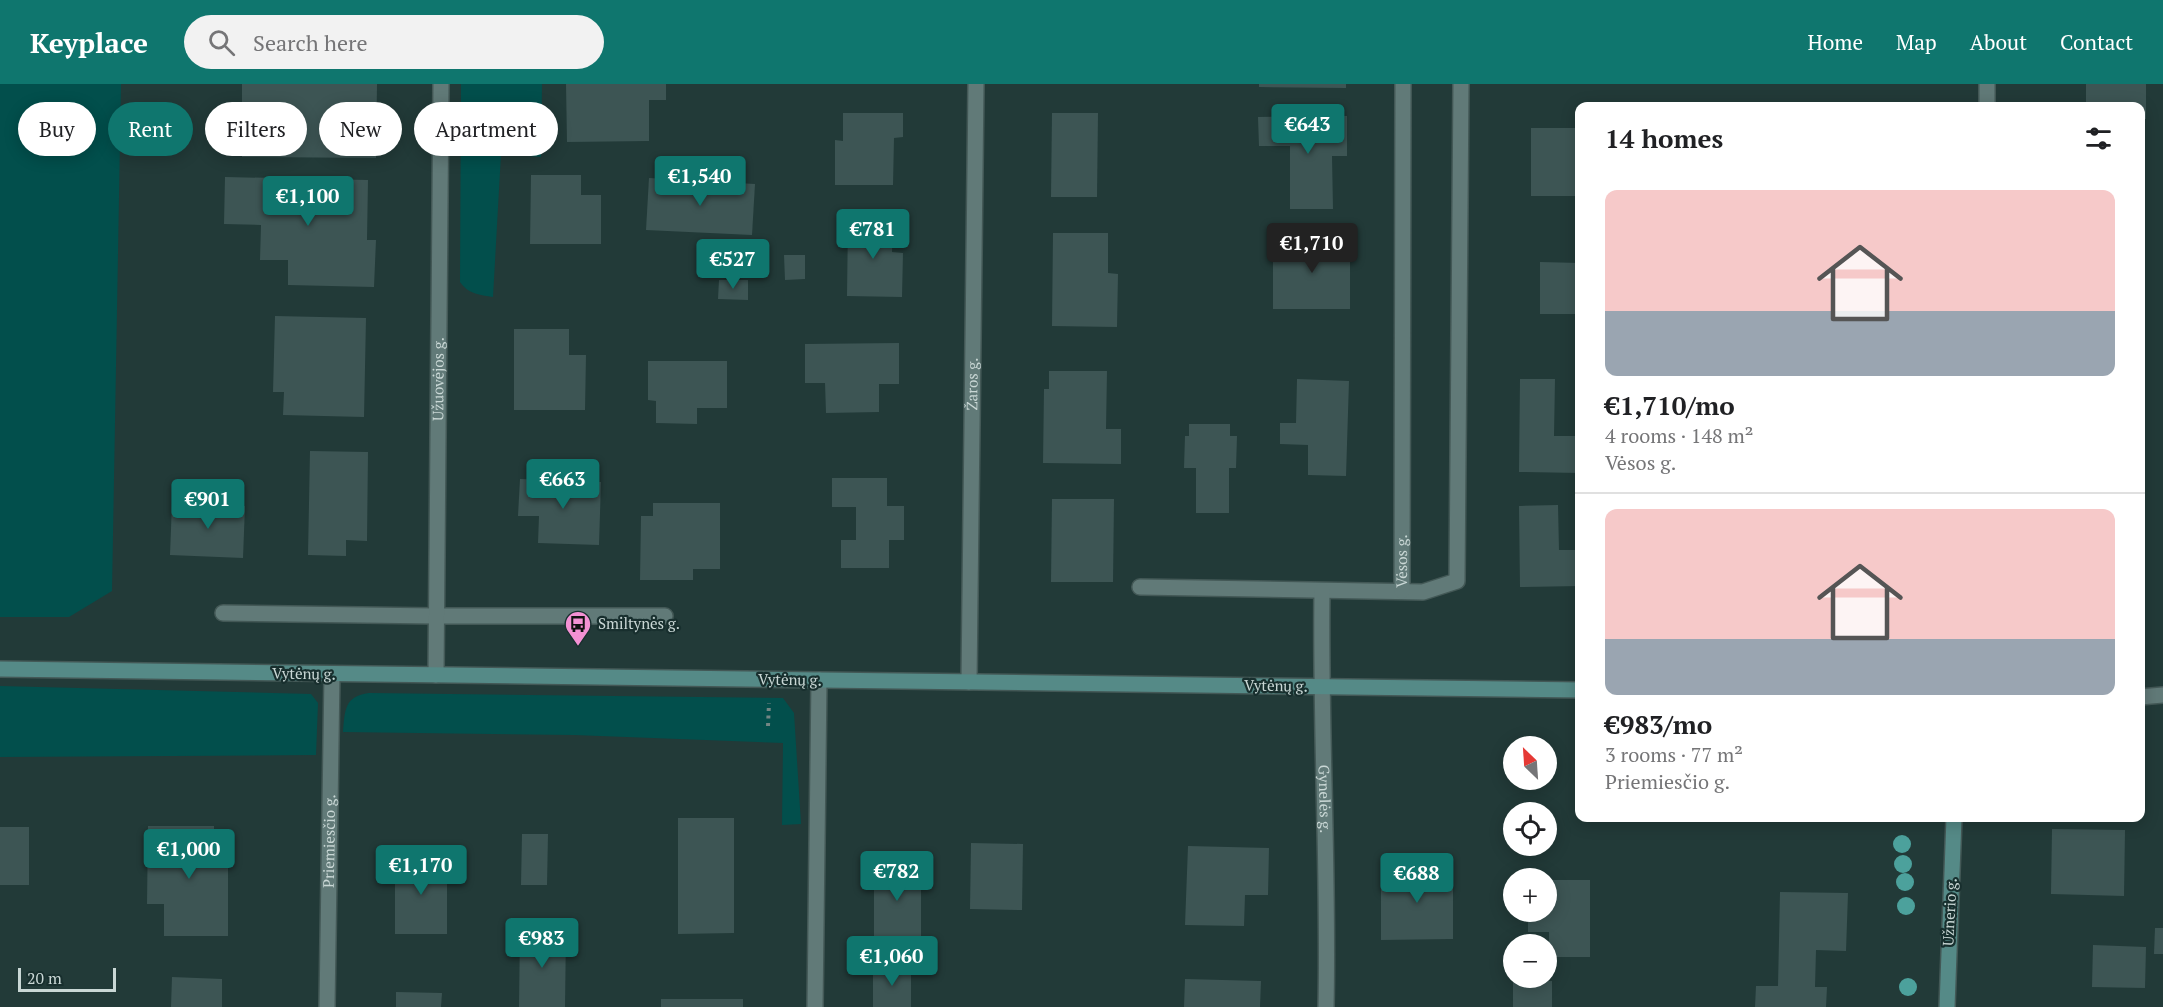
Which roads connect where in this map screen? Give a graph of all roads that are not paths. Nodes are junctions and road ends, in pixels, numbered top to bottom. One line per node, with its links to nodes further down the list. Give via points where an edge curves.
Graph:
1 (441, 84): 11 (street, Užuovėjos g.)
2 (976, 84): 17 (street, Žaros g.)
3 (1403, 84): 9 (street, Vėsos g.)
4 (1461, 84): 9 (street, Vėsos g., via 1457,582 1424,592)
5 (1987, 84): 6 (street)
6 (1987, 102)
7 (1140, 587): 8 (street)
8 (1323, 591): 9 (street); 18 (street, Gynelės g.)
9 (1402, 591)
10 (223, 613): 11 (street)
11 (435, 616): 12 (street); 15 (street, Užuovėjos g.)
12 (665, 616)
13 (0, 669): 14 (main road, Vytėnų g.)
14 (332, 674): 15 (main road, Vytėnų g.); 24 (street, Priemiesčio g.)
15 (436, 675): 16 (main road, Vytėnų g.)
16 (819, 680): 17 (main road, Vytėnų g.); 25 (street)
17 (969, 682): 18 (main road, Vytėnų g.)
18 (1321, 687): 19 (main road, Vytėnų g.); 26 (street, Gynelės g.)
19 (1575, 690)
20 (1946, 822): 23 (main road)
21 (1954, 822): 23 (main road, Užnerio g.)
22 (1962, 822): 23 (main road)
23 (1953, 841): 27 (main road, Užnerio g.)
24 (327, 1007)
25 (815, 1007)
26 (1326, 1007)
27 (1947, 1007)

